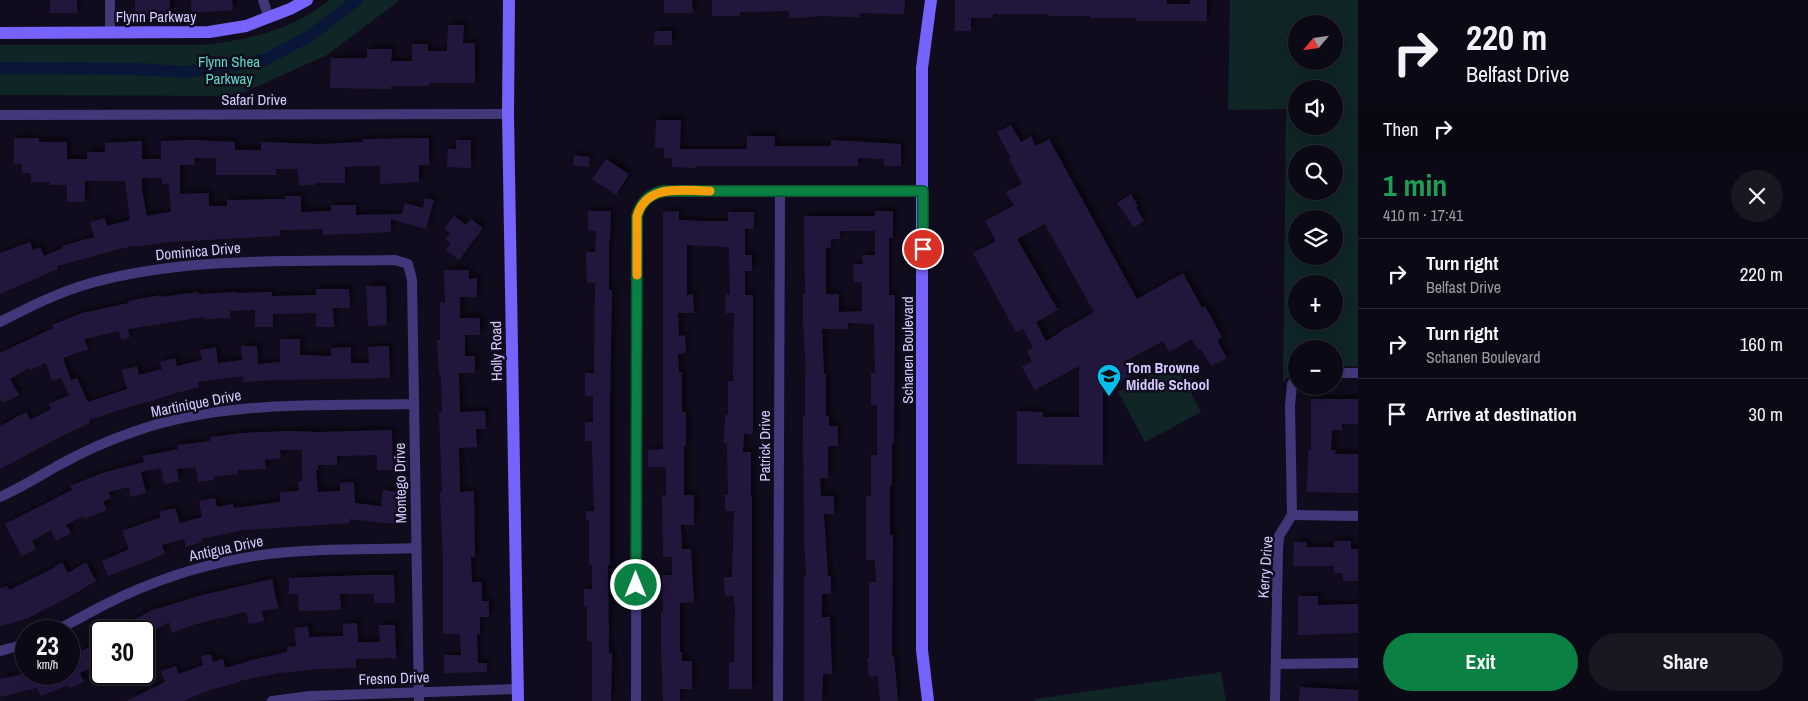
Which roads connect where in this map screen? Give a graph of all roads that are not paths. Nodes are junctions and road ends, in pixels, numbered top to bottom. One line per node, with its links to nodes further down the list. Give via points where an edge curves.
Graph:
1 (110, 0): 8 (street)
2 (263, 0): 6 (street)
3 (307, 0): 6 (street, Flynn Parkway)
4 (509, 0): 9 (street, Holly Road)
5 (931, 0): 11 (street, Schanen Boulevard, via 922,68)
6 (269, 18): 8 (street, Flynn Parkway, via 246,26 209,32)
7 (0, 33): 8 (street, Flynn Parkway)
8 (110, 33)
9 (508, 114): 10 (street, Safari Drive); 28 (street, Holly Road)
10 (0, 115)
11 (923, 191): 12 (street); 33 (street, Schanen Boulevard, via 922,650)
12 (780, 192): 31 (street, via 664,191 646,198 639,207); 32 (street, Patrick Drive)
13 (408, 264): 14 (street, Dominica Drive, via 395,260 252,262 159,269 55,295); 18 (street, Montego Drive, via 412,280)
14 (0, 322)
15 (1343, 373): 16 (street)
16 (1358, 373)
17 (1291, 395): 20 (street, Kerry Drive)
18 (414, 404): 19 (street, Martinique Drive, via 250,408 176,420 132,432 82,453); 22 (street, Montego Drive)
19 (0, 497)
20 (1292, 516): 21 (street); 27 (street, Kerry Drive, via 1282,530 1279,543)
21 (1358, 516)
22 (416, 548): 23 (street, Antigua Drive, via 285,552 223,562 133,592); 29 (street, Montego Drive)
23 (78, 620)
24 (15, 647): 25 (street)
25 (0, 651)
26 (1358, 663): 27 (street)
27 (1276, 664): 34 (street, Kerry Drive)
28 (518, 695): 29 (street, Fresno Drive)
29 (419, 697): 30 (street, Fresno Drive, via 310,696)
30 (272, 701)
31 (636, 701)
32 (778, 701)
33 (928, 701)
34 (1275, 701)

